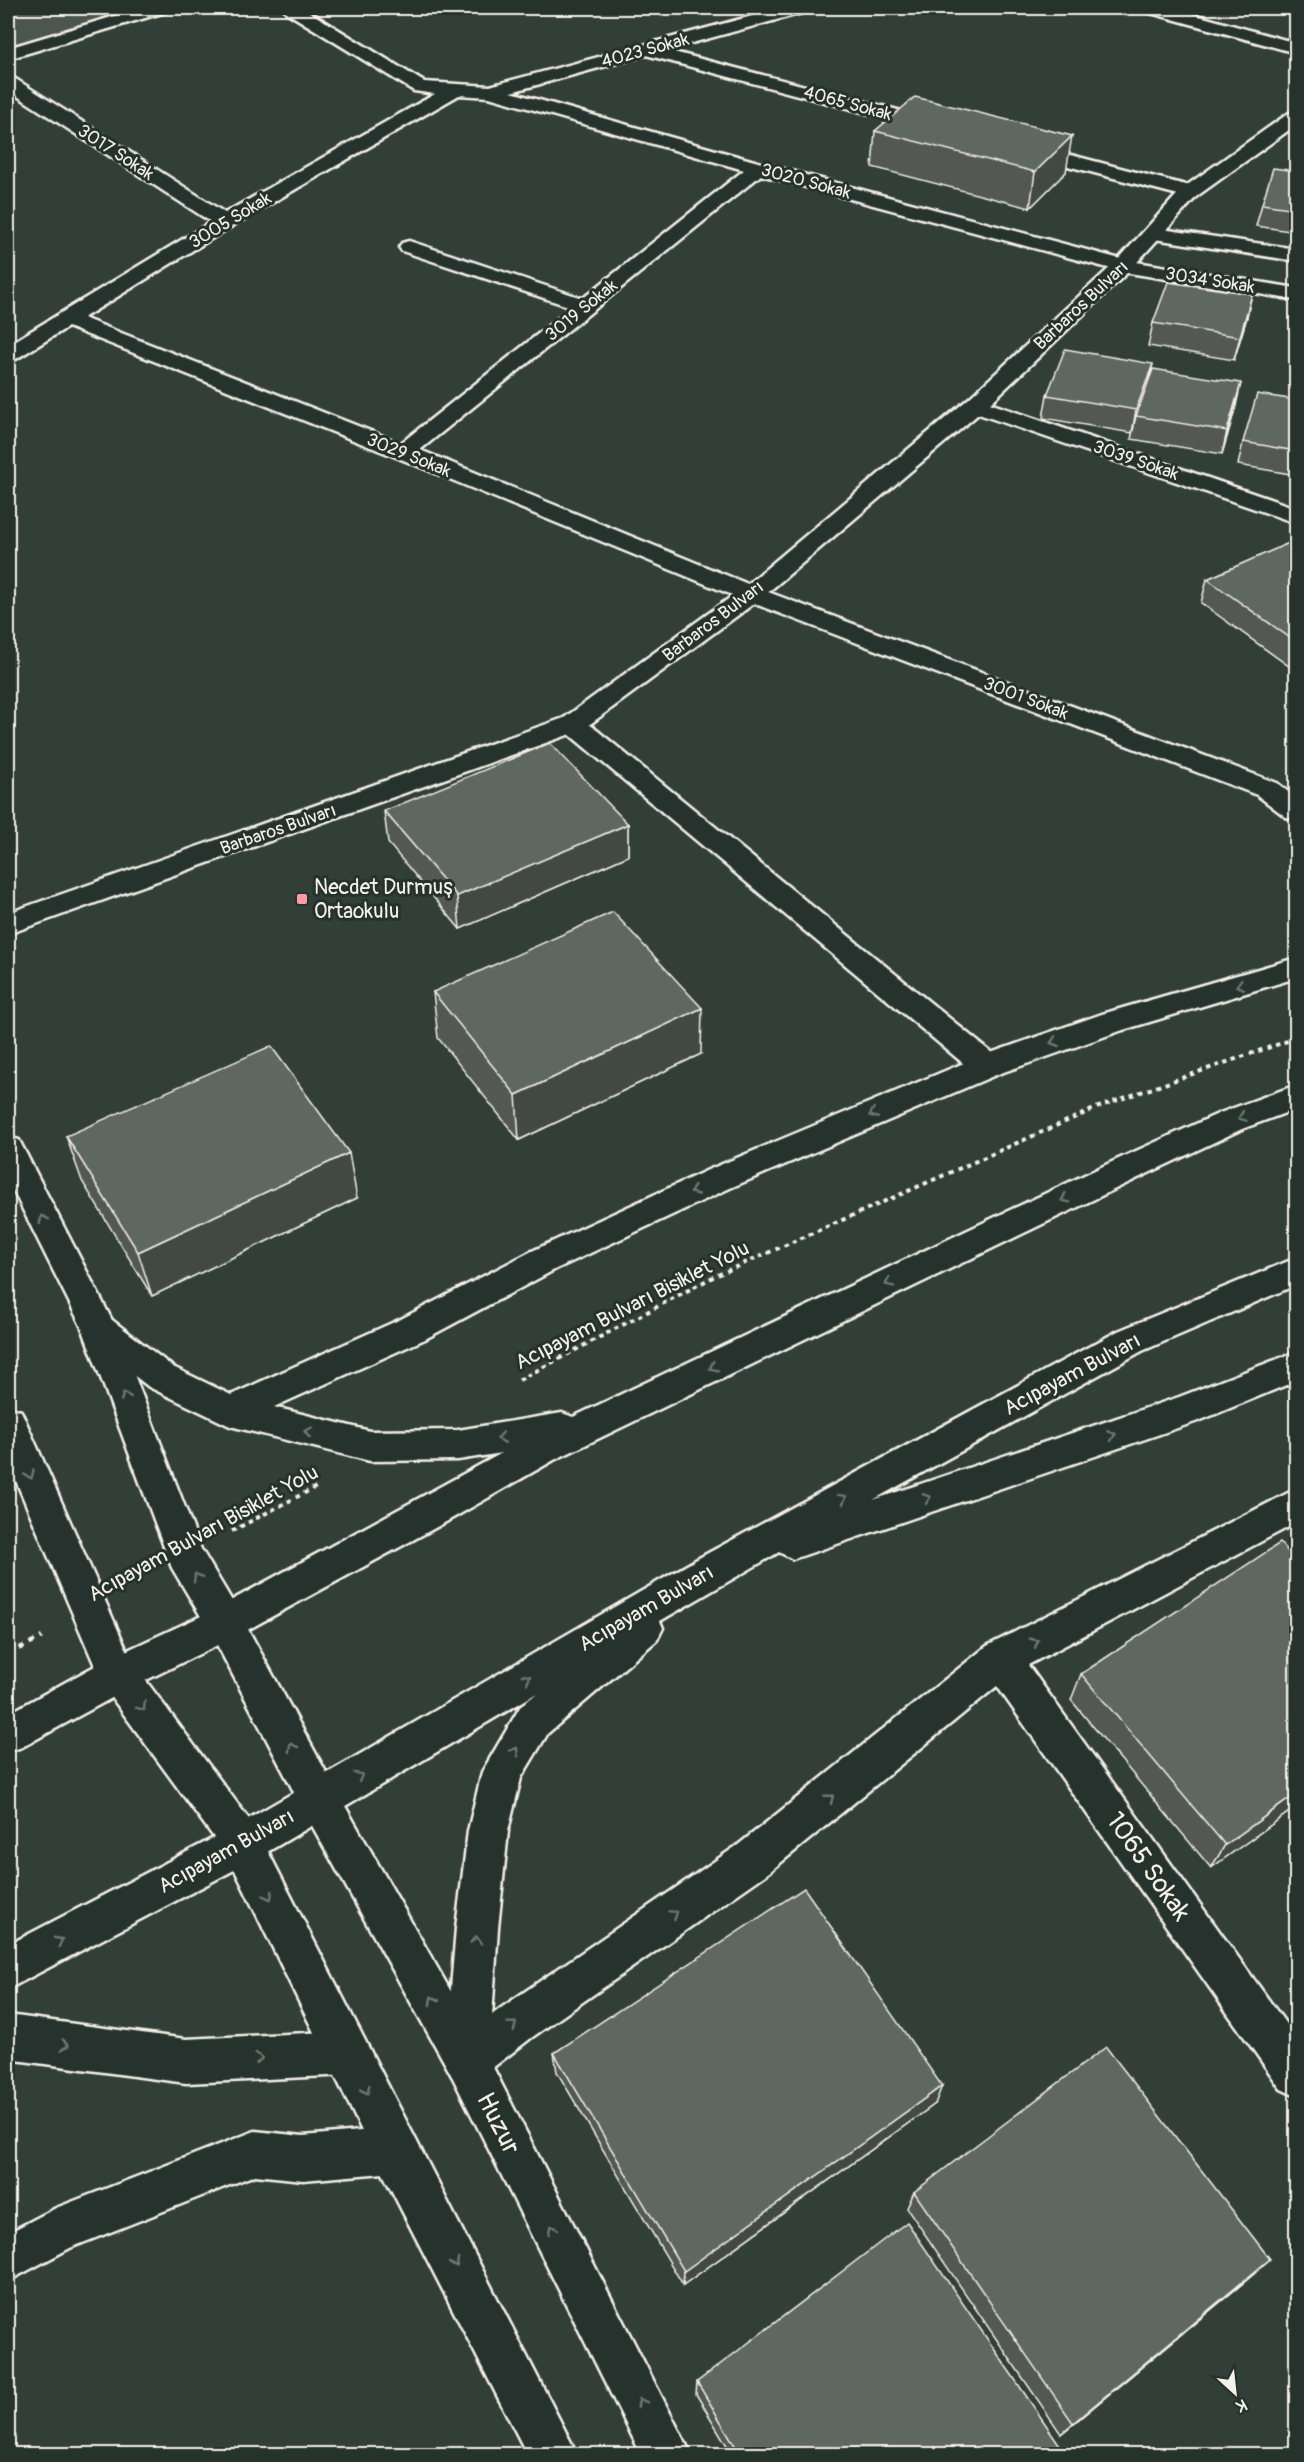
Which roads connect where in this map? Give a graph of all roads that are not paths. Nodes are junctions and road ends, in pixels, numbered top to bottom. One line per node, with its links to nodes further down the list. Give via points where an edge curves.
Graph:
1 (159, 8): 7 (street)
2 (292, 8): 9 (street, via 420,87)
3 (800, 8): 6 (street, 4023 Sokak)
4 (1153, 8): 5 (street)
5 (1296, 48)
6 (646, 50): 10 (street, 4023 Sokak); 12 (street, 4065 Sokak)
7 (8, 54)
8 (8, 82): 16 (street, 3017 Sokak)
9 (455, 90): 10 (street); 16 (street, 3005 Sokak)
10 (490, 92): 14 (street, 3020 Sokak)
11 (1296, 117): 15 (street, Barbaros Bulvarı)
12 (958, 132)
13 (1005, 144): 15 (street)
14 (758, 168): 20 (street, 3020 Sokak); 22 (street, 3019 Sokak)
15 (1190, 192): 17 (street, Barbaros Bulvarı)
16 (225, 222): 23 (street, 3005 Sokak)
17 (1155, 234): 19 (street, 3034 Sokak); 20 (street, Barbaros Bulvarı)
18 (409, 247): 22 (street)
19 (1296, 255)
20 (1124, 266): 21 (street, 3034 Sokak); 25 (street, Barbaros Bulvarı)
21 (1296, 294)
22 (587, 306): 26 (street, 3019 Sokak)
23 (67, 319): 24 (street, 3005 Sokak); 26 (street, 3029 Sokak)
24 (8, 354)
25 (975, 405): 27 (street, 3039 Sokak); 28 (street, Barbaros Bulvarı)
26 (404, 452): 28 (street, 3029 Sokak)
27 (1296, 516)
28 (751, 594): 29 (street, Barbaros Bulvarı); 30 (street, 3001 Sokak, via 1268,789)
29 (573, 724): 31 (street, Barbaros Bulvarı); 33 (street)
30 (1296, 811)
31 (8, 924)
32 (1296, 968): 33 (street, one-way to 33)
33 (987, 1066): 39 (street, one-way to 39, via 719,1179 544,1260 413,1329)
34 (1296, 1097): 40 (street, one-way to 40, via 1231,1121 1125,1170)
35 (8, 1149): 37 (street, Huzur, one-way to 35)
36 (1296, 1271): 43 (street, Acıpayam Bulvarı, one-way to 36, via 1130,1341)
37 (100, 1330): 39 (street, via 160,1377); 44 (street, Huzur, one-way to 37, via 185,1556)
38 (1296, 1366): 43 (street, one-way to 38, via 1189,1409)
39 (230, 1411): 40 (street, one-way to 39, via 458,1445 370,1446)
40 (600, 1421): 44 (street, via 541,1449)
41 (8, 1422): 46 (street, one-way to 46)
42 (1296, 1505): 45 (street, one-way to 42)
43 (712, 1570): 48 (street, Acıpayam Bulvarı, one-way to 43); 53 (street, one-way to 43, via 488,1831 502,1772 534,1720)
44 (225, 1623): 46 (street); 48 (street, Huzur, one-way to 44)
45 (1001, 1659): 53 (street, one-way to 45, via 516,2022 753,1859); 54 (street, 1065 Sokak)
46 (118, 1674): 47 (street); 49 (street, one-way to 49)
47 (8, 1734)
48 (319, 1799): 49 (street, Acıpayam Bulvarı); 53 (street, Huzur, one-way to 48)
49 (243, 1844): 50 (street, Acıpayam Bulvarı, one-way to 49); 52 (street, one-way to 52)
50 (8, 1968)
51 (8, 2037): 52 (street, one-way to 52, via 186,2061)
52 (348, 2054): 55 (street, one-way to 55)
53 (467, 2061): 58 (street, Huzur, one-way to 53)
54 (1296, 2074)
55 (395, 2150): 56 (street, via 303,2158 255,2153 56,2231); 57 (street, one-way to 57)
56 (8, 2258)
57 (554, 2454)
58 (667, 2454)

